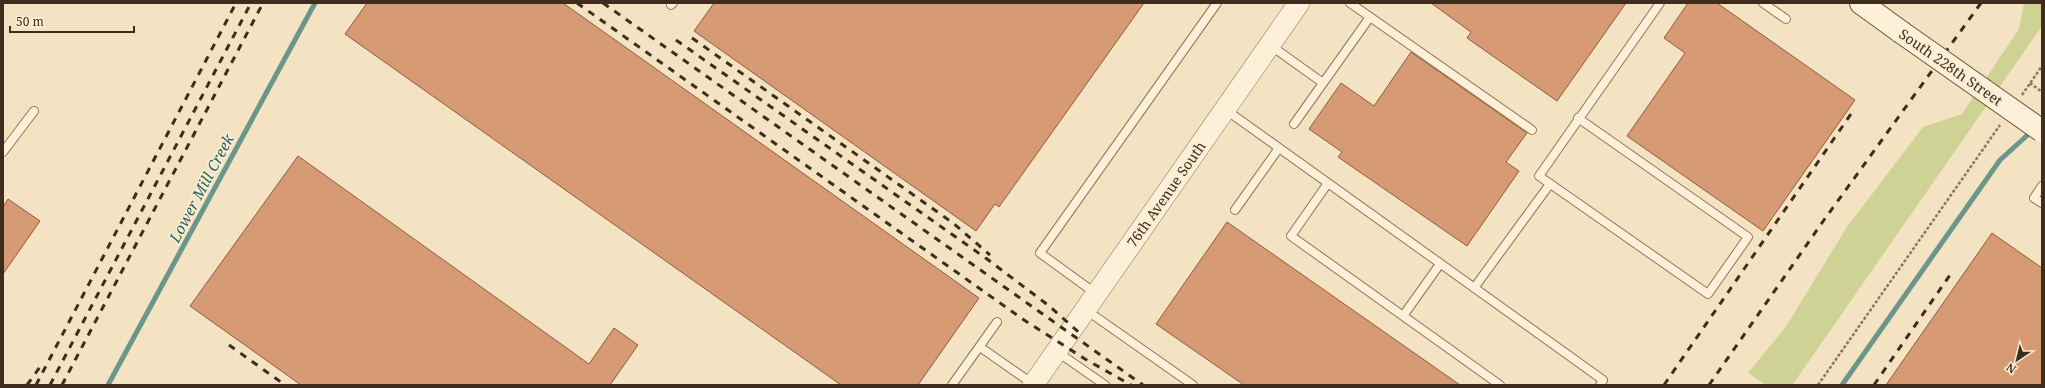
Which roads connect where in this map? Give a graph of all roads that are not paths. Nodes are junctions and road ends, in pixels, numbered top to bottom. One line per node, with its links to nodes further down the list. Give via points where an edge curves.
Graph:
1 (1217, 3): 26 (lane, via 1040,253)
2 (1299, 3): 9 (street, 76th Avenue South)
3 (1350, 3): 7 (lane)
4 (1660, 3): 13 (lane)
5 (1763, 3): 8 (lane)
6 (1861, 3): 16 (main road, South 228th Street, bridge)
7 (1370, 17): 10 (lane); 15 (lane)
8 (1786, 19)
9 (1270, 45): 10 (lane); 11 (street, 76th Avenue South)
10 (1324, 83): 14 (lane)
11 (1225, 110): 17 (lane); 26 (street, 76th Avenue South)
12 (34, 111): 18 (lane)
13 (1578, 118): 20 (lane, via 1538,176); 20 (lane, via 1748,237 1708,294)
14 (1294, 124)
15 (1532, 130)
16 (2042, 131)
17 (1279, 148): 19 (lane); 23 (lane)
18 (3, 152)
19 (1328, 184): 24 (lane); 27 (lane, via 1291,236)
20 (1550, 184): 25 (lane)
21 (2042, 186): 22 (lane, via 2034,198)
22 (2042, 203)
23 (1235, 210)
24 (1440, 264): 25 (lane); 27 (lane)
25 (1474, 288): 36 (lane, via 1603,380)
26 (1091, 302): 30 (street, 76th Avenue South); 34 (lane)
27 (1403, 316): 35 (lane)
28 (997, 322): 29 (lane)
29 (980, 346): 31 (lane); 32 (lane)
30 (1056, 351): 32 (street, 76th Avenue South); 33 (lane)
31 (952, 385)
32 (1033, 385)
33 (1105, 385)
34 (1193, 385)
35 (1500, 385)
36 (1600, 385)

